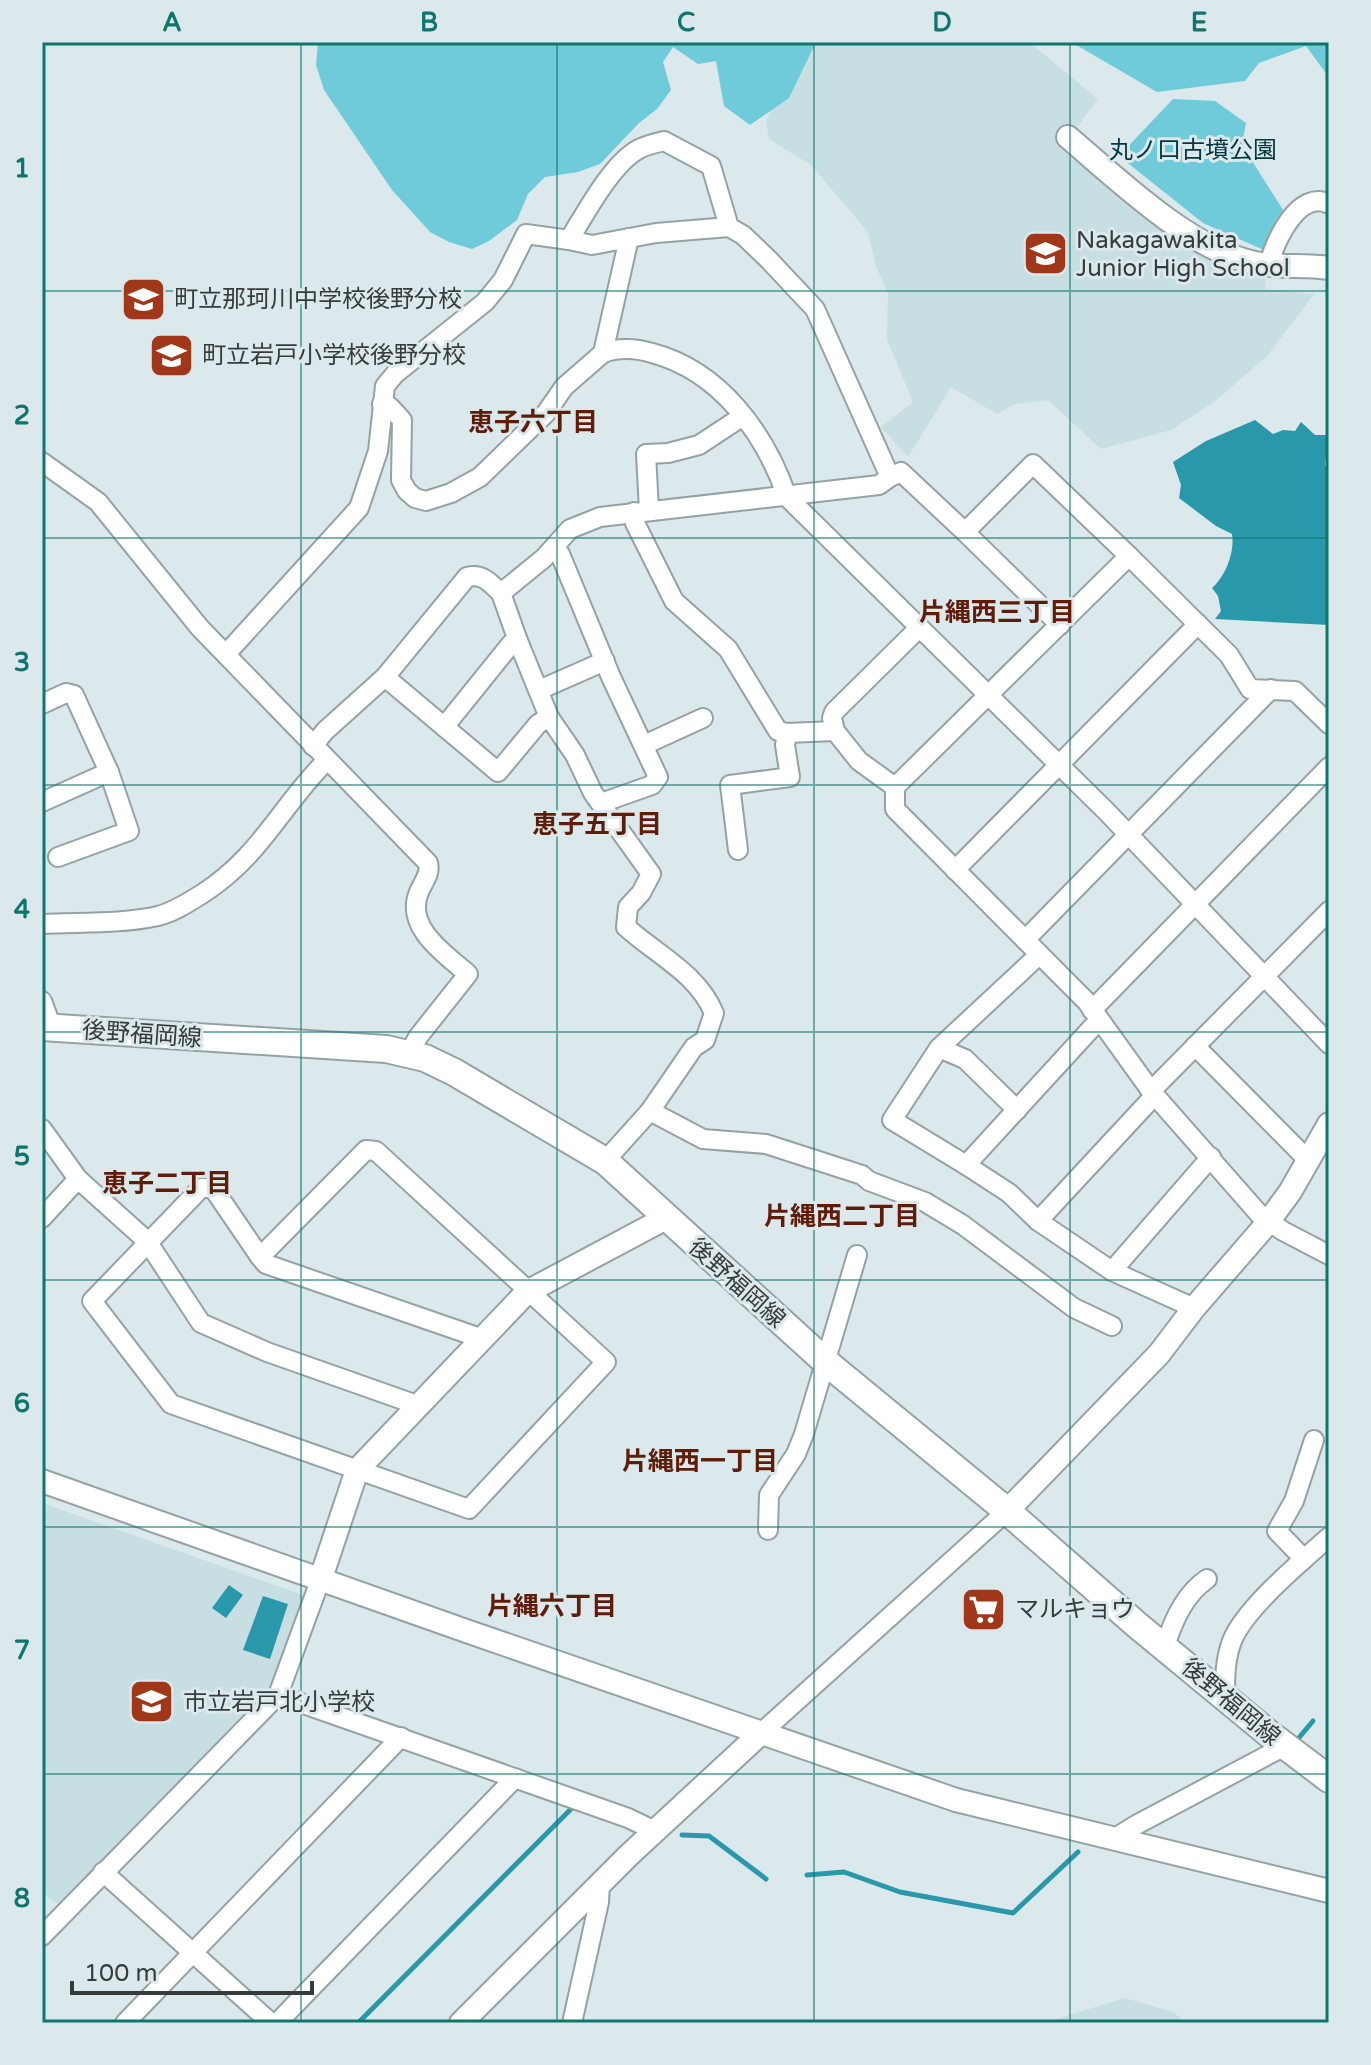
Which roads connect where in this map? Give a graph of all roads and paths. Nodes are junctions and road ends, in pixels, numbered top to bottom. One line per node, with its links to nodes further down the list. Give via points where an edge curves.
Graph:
1 (1068, 137): 6 (street, via 1199,240 1240,259)
2 (1329, 204): 6 (street, via 1309,203 1294,215 1273,247)
3 (729, 227): 4 (street); 5 (street, via 711,166 664,141 638,149 622,164); 12 (street, via 815,309)
4 (629, 238): 5 (street, via 592,245); 8 (street)
5 (569, 240): 9 (street, via 526,234 503,280 485,302 395,374 385,386)
6 (1269, 265): 7 (street)
7 (1329, 268)
8 (603, 353): 9 (street, via 564,387 496,465 465,487 426,501 415,498 401,480 402,420); 10 (street, via 630,349 676,360 708,378)
9 (382, 404): 23 (street, via 378,451 359,508)
10 (743, 416): 13 (street, via 773,458); 14 (street, via 699,445 646,454)
11 (42, 462): 23 (street, via 98,502)
12 (890, 477): 13 (street, via 879,485); 15 (street, via 901,472)
13 (787, 497): 14 (street); 21 (street)
14 (641, 511): 16 (street, via 586,521); 35 (street, via 635,523 674,601 728,649 778,731)
15 (965, 532): 17 (street, via 1033,464); 20 (street)
16 (554, 547): 18 (street); 24 (street)
17 (1129, 556): 19 (street); 20 (street)
18 (501, 593): 22 (street); 25 (street, via 485,578 467,577)
19 (1198, 624): 26 (street, via 1229,655 1250,689); 39 (street)
20 (1060, 625): 29 (street)
21 (919, 628): 29 (street); 34 (street, via 834,712)
22 (518, 641): 27 (street); 33 (street)
23 (226, 654): 37 (street)
24 (605, 661): 27 (street); 36 (street)
25 (385, 677): 33 (street); 37 (street)
26 (1271, 689): 32 (street, via 1295,691); 45 (street)
27 (539, 690): 30 (street)
28 (45, 696): 41 (street, via 74,695)
29 (989, 696): 39 (street); 42 (street)
30 (549, 717): 33 (street, via 498,772); 44 (street)
31 (703, 718): 36 (street)
32 (1329, 724)
33 (444, 727)
34 (835, 731): 35 (street); 42 (street, via 859,761)
35 (787, 733): 46 (street, via 790,777 730,785)
36 (644, 745): 44 (street, via 658,777 652,785)
37 (313, 746): 38 (street)
38 (327, 760): 51 (street, via 238,868 194,899 148,918); 61 (street, via 428,863 416,900 417,921 468,974)
39 (1059, 764): 45 (street); 48 (street)
40 (1329, 767): 49 (street)
41 (109, 772): 43 (street); 47 (street, via 129,831)
42 (895, 787): 48 (street, via 895,809)
43 (42, 802)
44 (601, 803): 64 (street, via 651,874 628,907 626,927 691,978 714,1013 705,1040 694,1047)
45 (1130, 835): 49 (street); 52 (street)
46 (738, 850)
47 (58, 857)
48 (955, 870): 52 (street)
49 (1195, 905): 54 (street); 56 (street)
50 (1329, 911): 54 (street)
51 (42, 924)
52 (1025, 940): 53 (street)
53 (1039, 955): 56 (street); 60 (street)
54 (1264, 977): 58 (street); 59 (street)
55 (42, 1001): 57 (street)
56 (1096, 1015): 62 (street); 63 (street)
57 (45, 1028): 61 (main road, 後野福岡線)
58 (1329, 1044)
59 (1195, 1046): 62 (street); 68 (street)
60 (939, 1048): 63 (street, via 965,1059); 70 (street, via 892,1120)
61 (409, 1054): 69 (main road, 後野福岡線, via 454,1072)
62 (1153, 1093): 67 (street); 74 (street)
63 (1017, 1110): 70 (street)
64 (650, 1111): 69 (street); 83 (street, via 703,1139 766,1144 925,1202 1074,1308)
65 (1329, 1124): 68 (street)
66 (42, 1129): 71 (street)
67 (1211, 1157): 75 (street); 80 (street)
68 (1308, 1160): 75 (street)
69 (605, 1161): 73 (main road, 後野福岡線)
70 (966, 1165): 74 (street, via 1009,1193)
71 (78, 1179): 72 (street); 76 (street)
72 (42, 1218)
73 (666, 1218): 81 (street); 85 (main road, 後野福岡線)
74 (1038, 1221): 80 (street)
75 (1267, 1222): 78 (street); 82 (street)
76 (147, 1241): 79 (street, via 208,1186); 86 (street, via 201,1323); 88 (street, via 92,1301 171,1404)
77 (857, 1255): 85 (street)
78 (1329, 1255)
79 (260, 1257): 81 (street, via 366,1150 376,1151); 84 (street, via 266,1264)
80 (1112, 1271): 82 (street)
81 (527, 1292): 84 (street); 88 (street, via 606,1362 469,1509)
82 (1194, 1308): 90 (street, via 1150,1364)
83 (1112, 1326)
84 (483, 1339): 86 (street)
85 (827, 1363): 90 (main road, 後野福岡線); 91 (street, via 796,1454 769,1495)
86 (420, 1406): 88 (street)
87 (1314, 1440): 93 (street, via 1294,1501 1277,1531)
88 (357, 1470): 94 (street)
89 (42, 1481): 94 (street)
90 (1007, 1511): 96 (main road, 後野福岡線); 99 (street)
91 (768, 1530)
92 (1329, 1537): 93 (street)
93 (1304, 1559): 98 (street, via 1233,1638)
94 (321, 1578): 97 (street); 99 (street)
95 (1207, 1579): 96 (street, via 1191,1593)
96 (1165, 1647): 98 (main road, 後野福岡線)
97 (278, 1695): 100 (street); 106 (street)
98 (1225, 1696): 101 (main road, 後野福岡線)
99 (761, 1733): 104 (street); 105 (street, via 956,1800)
100 (401, 1737): 102 (street); 110 (street)
101 (1283, 1747): 103 (main road, 後野福岡線); 105 (street)
102 (515, 1778): 104 (street); 113 (street)
103 (1329, 1779)
104 (655, 1831): 107 (street)
105 (1115, 1838): 108 (street)
106 (103, 1872): 109 (street); 110 (street)
107 (600, 1884): 114 (street); 115 (street)
108 (1329, 1891)
109 (42, 1936)
110 (192, 1953): 111 (street); 112 (street)
111 (125, 2023)
112 (271, 2023)
113 (277, 2023)
114 (461, 2023)
115 (572, 2023)

